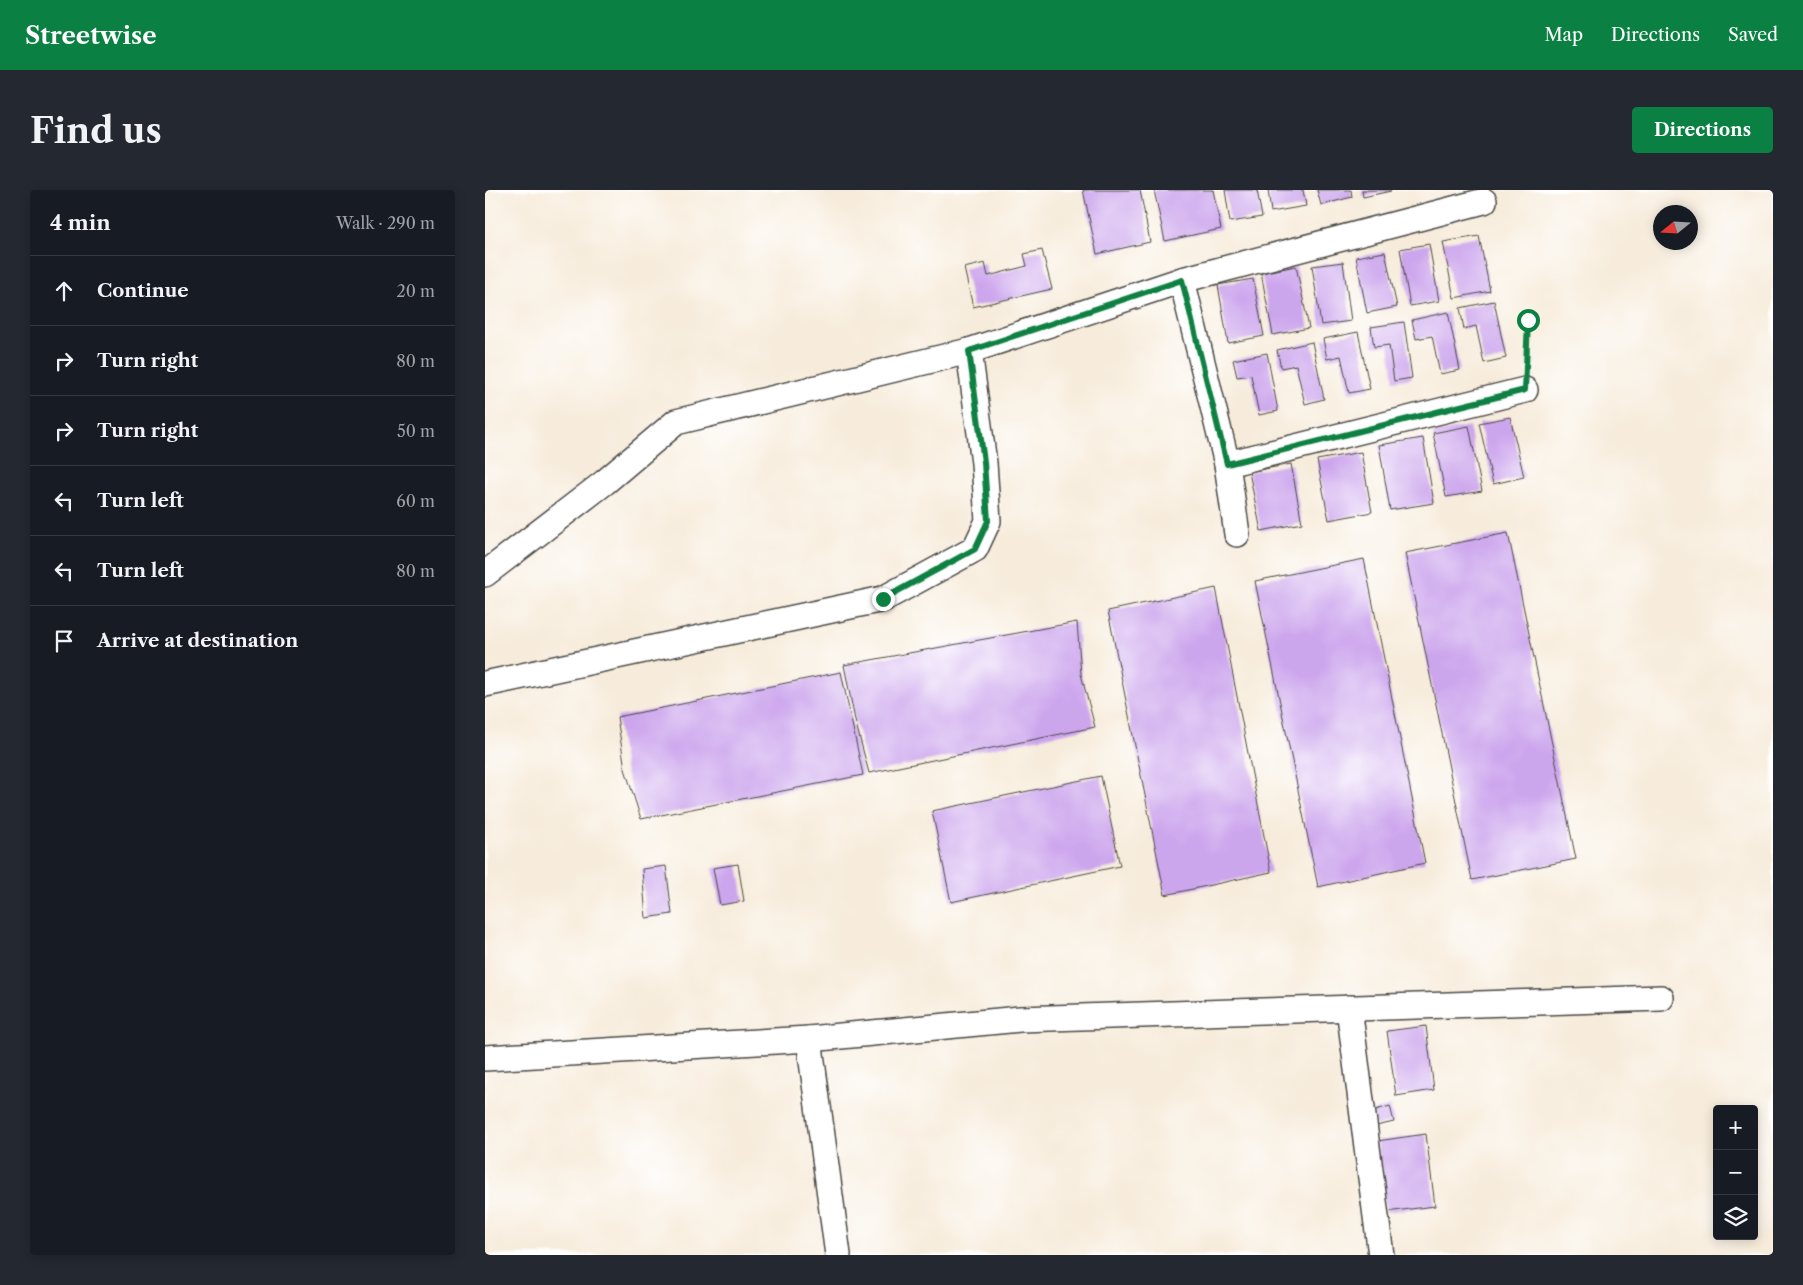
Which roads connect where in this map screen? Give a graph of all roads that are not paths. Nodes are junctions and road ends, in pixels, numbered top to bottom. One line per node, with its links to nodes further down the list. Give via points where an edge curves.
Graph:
1 (1484, 201): 2 (street)
2 (1182, 280): 3 (street); 5 (street)
3 (969, 351): 7 (street, via 676,422 605,482); 8 (street, via 984,462 988,521 975,549 883,599)
4 (1525, 390): 5 (street)
5 (1227, 464): 6 (street)
6 (1237, 534)
7 (485, 574)
8 (485, 684)
9 (1661, 998): 10 (street)
10 (1349, 1008): 11 (street, via 1021,1019); 14 (street)
11 (809, 1038): 12 (street); 13 (street)
12 (485, 1058)
13 (839, 1255)
14 (1381, 1255)

